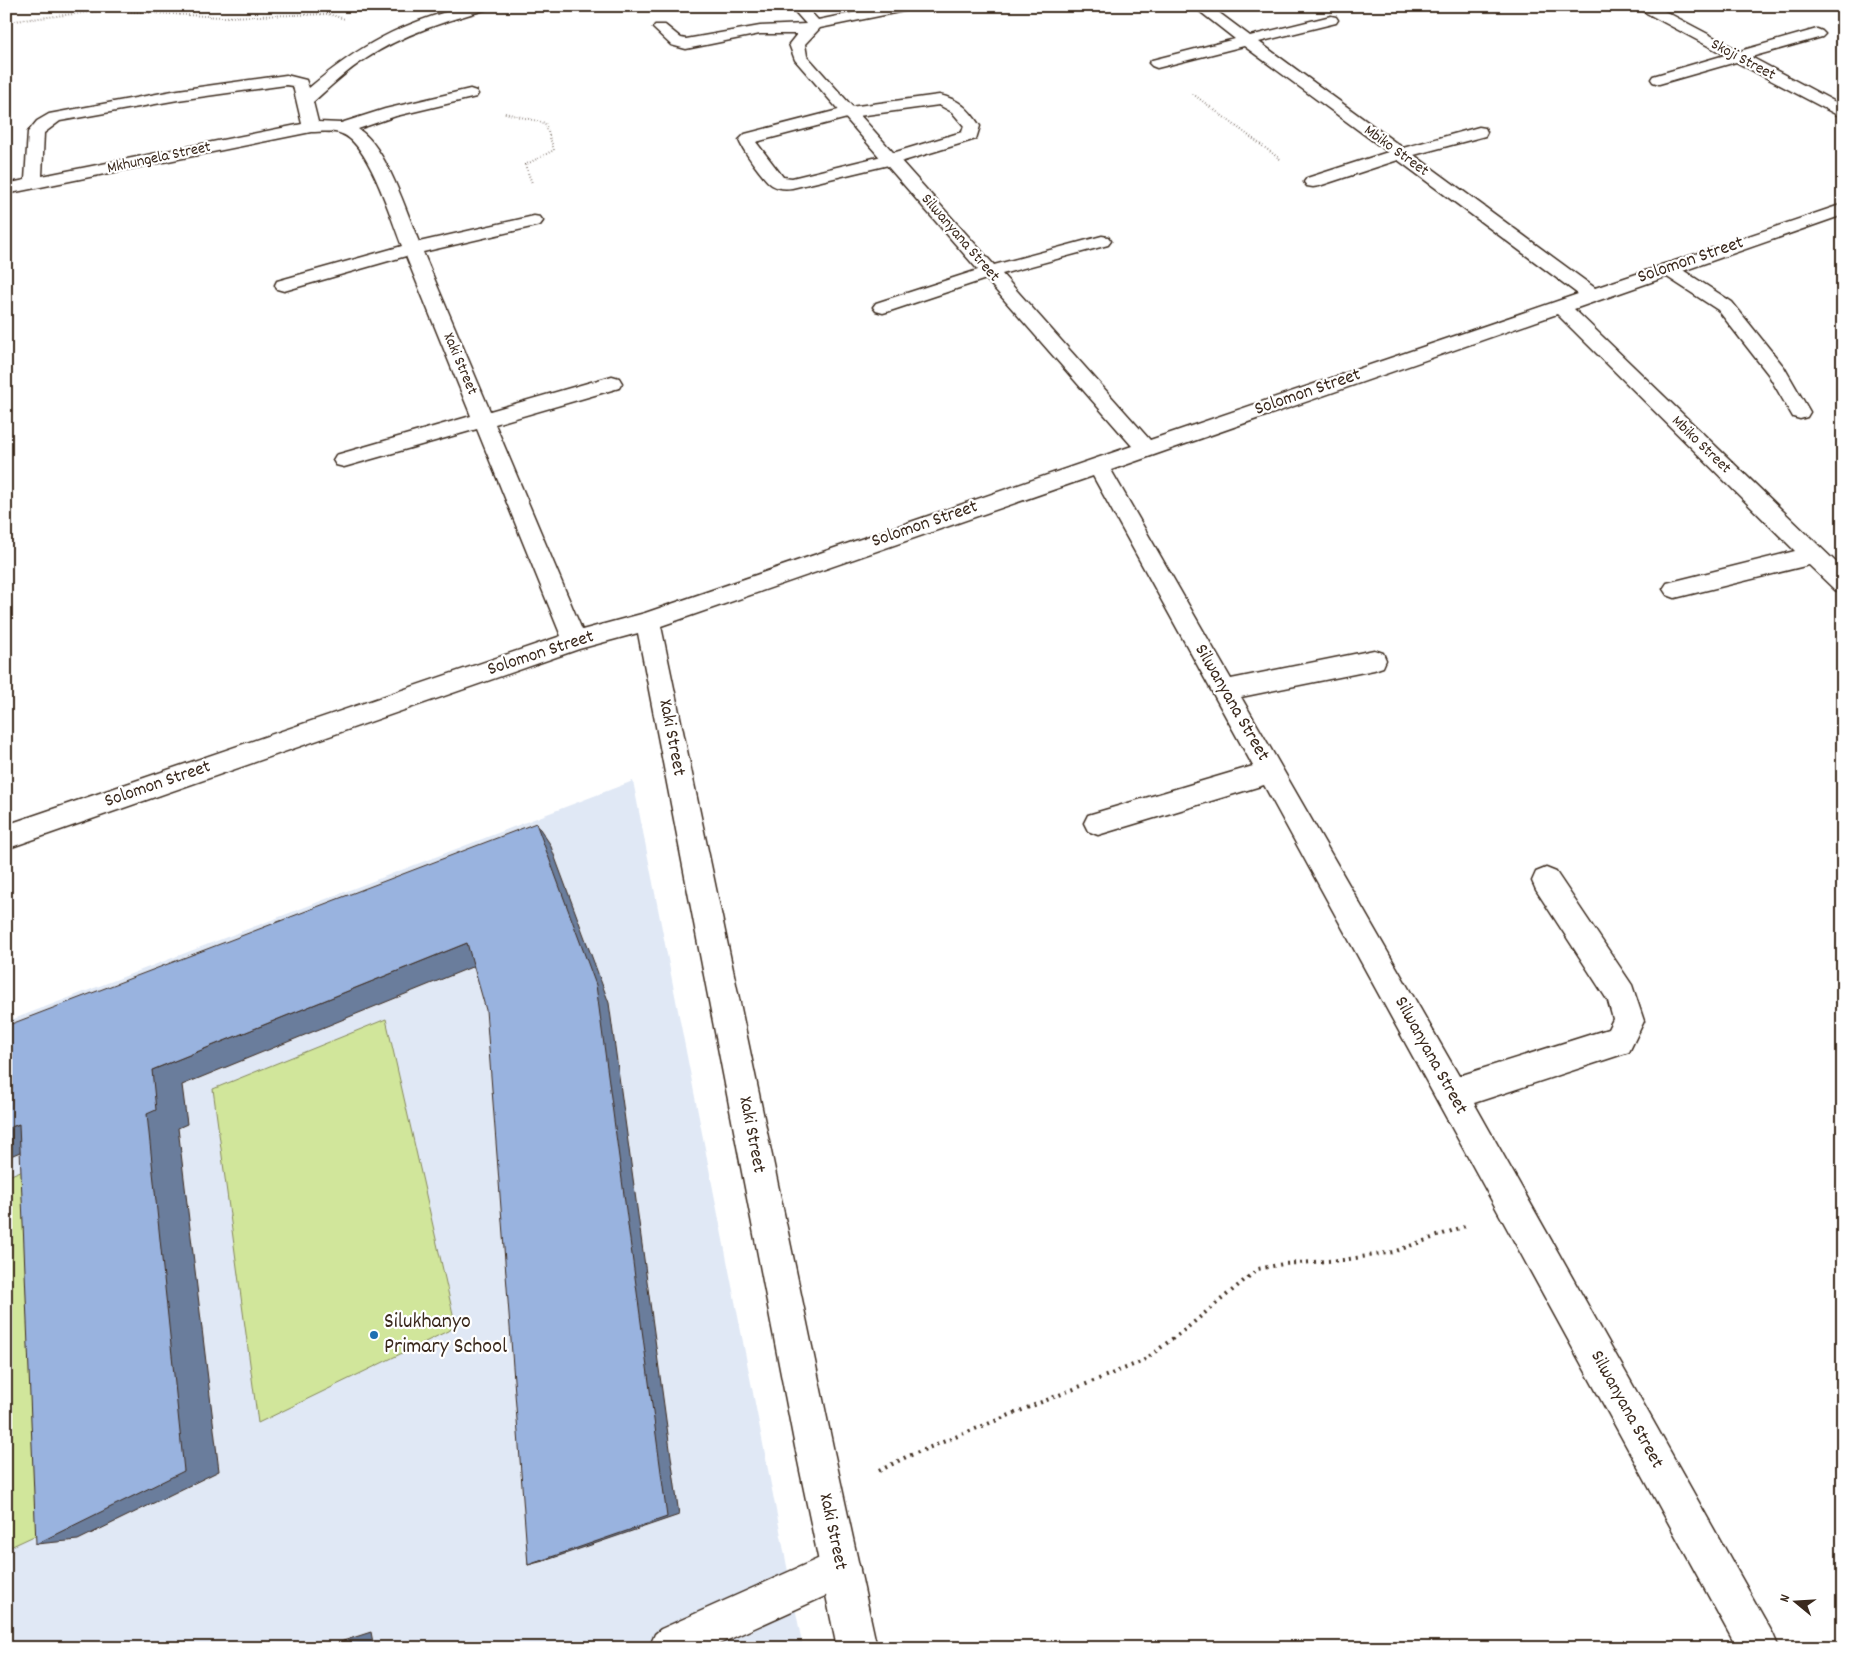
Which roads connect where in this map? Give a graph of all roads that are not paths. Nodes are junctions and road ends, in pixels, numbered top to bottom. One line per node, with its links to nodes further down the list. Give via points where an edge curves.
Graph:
1 (483, 6): 15 (street, via 398,34 361,54)
2 (798, 6): 8 (street)
3 (909, 6): 8 (street)
4 (1200, 6): 10 (street, Mbiko Street)
5 (1644, 6): 11 (street, Skoji Street)
6 (1331, 20): 10 (street)
7 (660, 28): 8 (street, via 676,42 686,44 760,30)
8 (812, 28): 16 (street, Silwanyana Street, via 798,44 800,57)
9 (1817, 34): 11 (street)
10 (1248, 42): 12 (street); 21 (street, Mbiko Street)
11 (1737, 56): 13 (street); 17 (street, Skoji Street)
12 (1157, 63)
13 (1659, 78)
14 (470, 94): 19 (street, via 391,112)
15 (304, 100): 18 (street); 24 (street, via 300,83 286,80 55,117 36,132)
16 (850, 112): 22 (street, Silwanyana Street); 22 (street, via 939,100 950,102 972,126 970,135); 22 (street, via 751,138 747,140 748,144 777,181 784,184)
17 (1843, 113)
18 (311, 127): 19 (street); 24 (street, Mkhungela Street)
19 (344, 128): 29 (street, Xaki Street, via 362,138 374,156)
20 (1479, 132): 21 (street)
21 (1400, 154): 23 (street); 33 (street, Mbiko Street)
22 (891, 159): 31 (street, Silwanyana Street)
23 (1313, 182)
24 (33, 183): 25 (street, Mkhungela Street)
25 (6, 189)
26 (1843, 209): 30 (street, Solomon Street)
27 (534, 221): 29 (street)
28 (1102, 241): 31 (street)
29 (412, 249): 32 (street); 38 (street, Xaki Street)
30 (1668, 269): 33 (street, Solomon Street); 37 (street, via 1725,306 1777,372)
31 (990, 272): 35 (street); 39 (street, Silwanyana Street)
32 (284, 285)
33 (1592, 295): 34 (street, Solomon Street)
34 (1560, 306): 39 (street, Solomon Street); 42 (street, Mbiko Street)
35 (883, 307)
36 (612, 383): 38 (street)
37 (1800, 412)
38 (483, 420): 40 (street); 46 (street, Xaki Street)
39 (1146, 449): 41 (street, Solomon Street)
40 (344, 460)
41 (1098, 466): 45 (street, Solomon Street); 48 (street, Silwanyana Street)
42 (1814, 555): 43 (street, Mbiko Street); 44 (street)
43 (1843, 584)
44 (1675, 590)
45 (648, 621): 46 (street, Solomon Street); 54 (street, Xaki Street)
46 (575, 641): 51 (street, Solomon Street)
47 (1374, 660): 48 (street)
48 (1224, 690): 49 (street, Silwanyana Street)
49 (1270, 772): 50 (street); 53 (street, Silwanyana Street)
50 (1098, 823)
51 (6, 837)
52 (1546, 881): 53 (street, via 1621,995 1629,1021 1618,1041)
53 (1452, 1094): 57 (street, Silwanyana Street)
54 (840, 1569): 55 (street); 56 (street, Xaki Street)
55 (670, 1648)
56 (857, 1648)
57 (1759, 1648)

